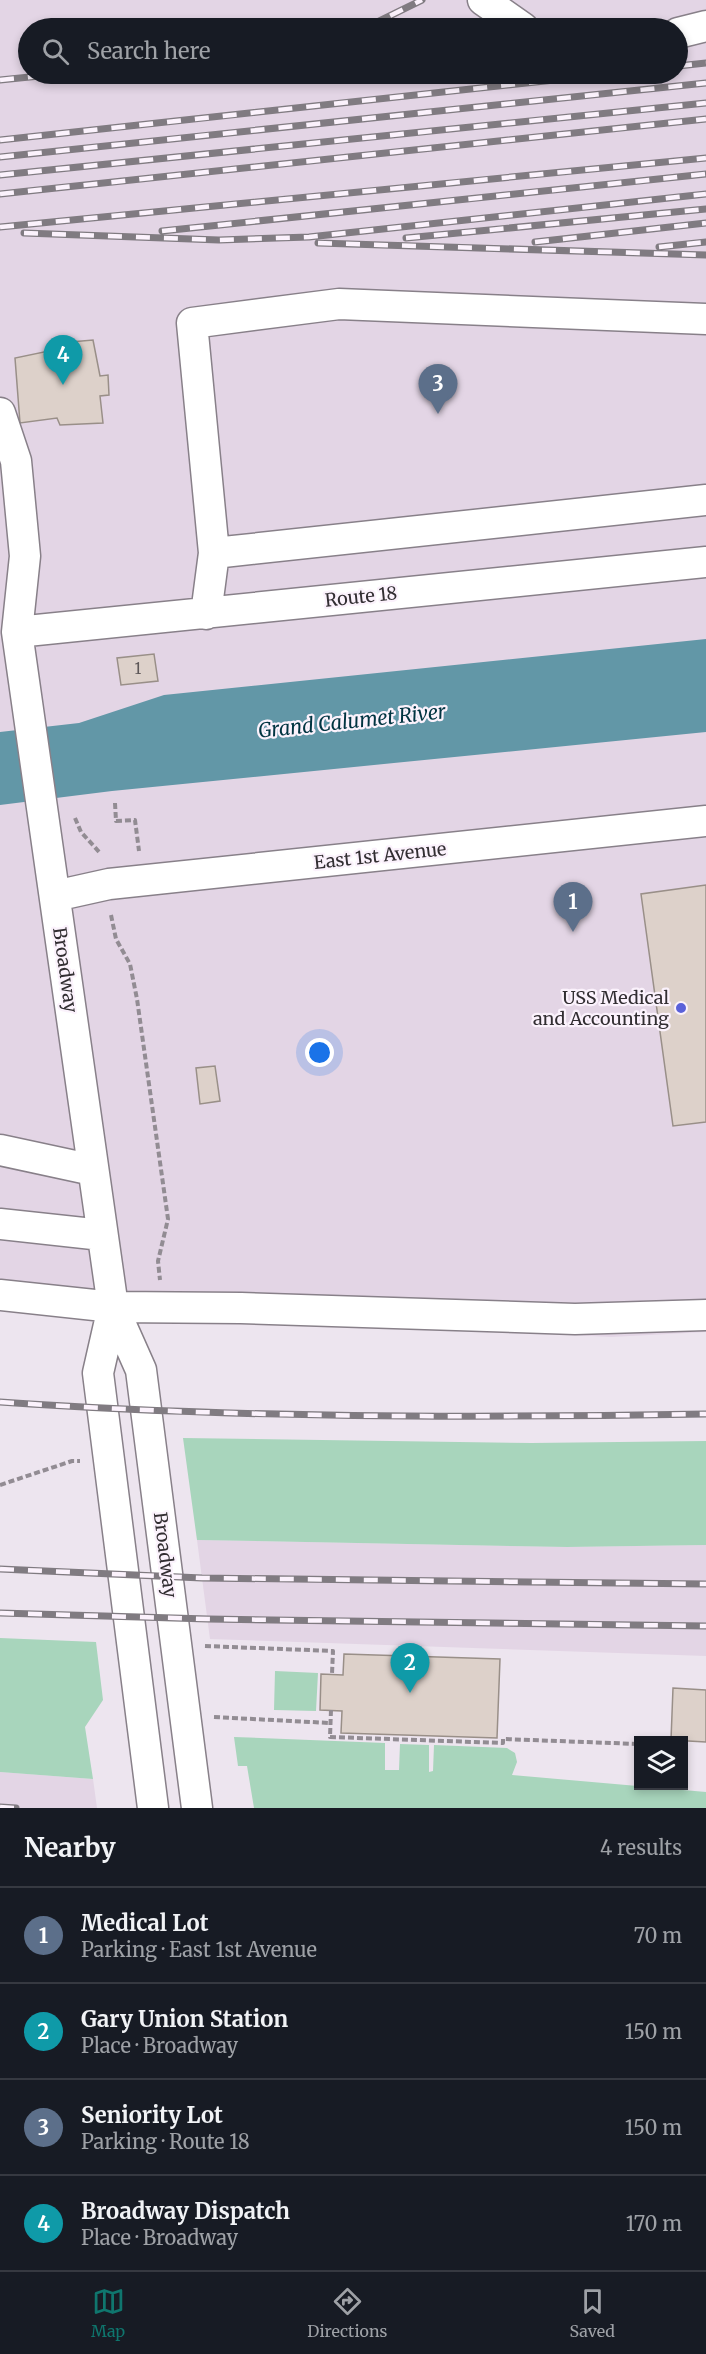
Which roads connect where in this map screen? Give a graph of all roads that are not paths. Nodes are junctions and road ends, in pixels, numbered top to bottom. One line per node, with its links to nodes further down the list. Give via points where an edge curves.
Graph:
1 (483, 0): 2 (street)
2 (509, 18)
3 (706, 26): 4 (street)
4 (688, 30)
5 (706, 319): 8 (street, via 339,304 192,323)
6 (0, 413): 12 (street, Broadway, via 16,461 26,556)
7 (706, 500): 8 (street)
8 (214, 553): 11 (street)
9 (706, 562): 11 (street, Route 18)
10 (0, 604): 12 (street, Broadway)
11 (206, 614): 12 (street, Route 18)
12 (17, 632): 14 (street, Broadway)
13 (706, 821): 14 (street, East 1st Avenue, via 109,884)
14 (55, 896): 16 (street, Broadway)
15 (0, 1150): 16 (street)
16 (93, 1170): 18 (street, Broadway)
17 (0, 1224): 18 (street)
18 (102, 1235): 20 (street, Broadway)
19 (0, 1295): 20 (street)
20 (113, 1307): 21 (street, via 575,1319); 22 (street, Broadway, via 98,1373); 23 (street, Broadway, via 141,1370)
21 (706, 1315)
22 (153, 1808)
23 (197, 1808)

